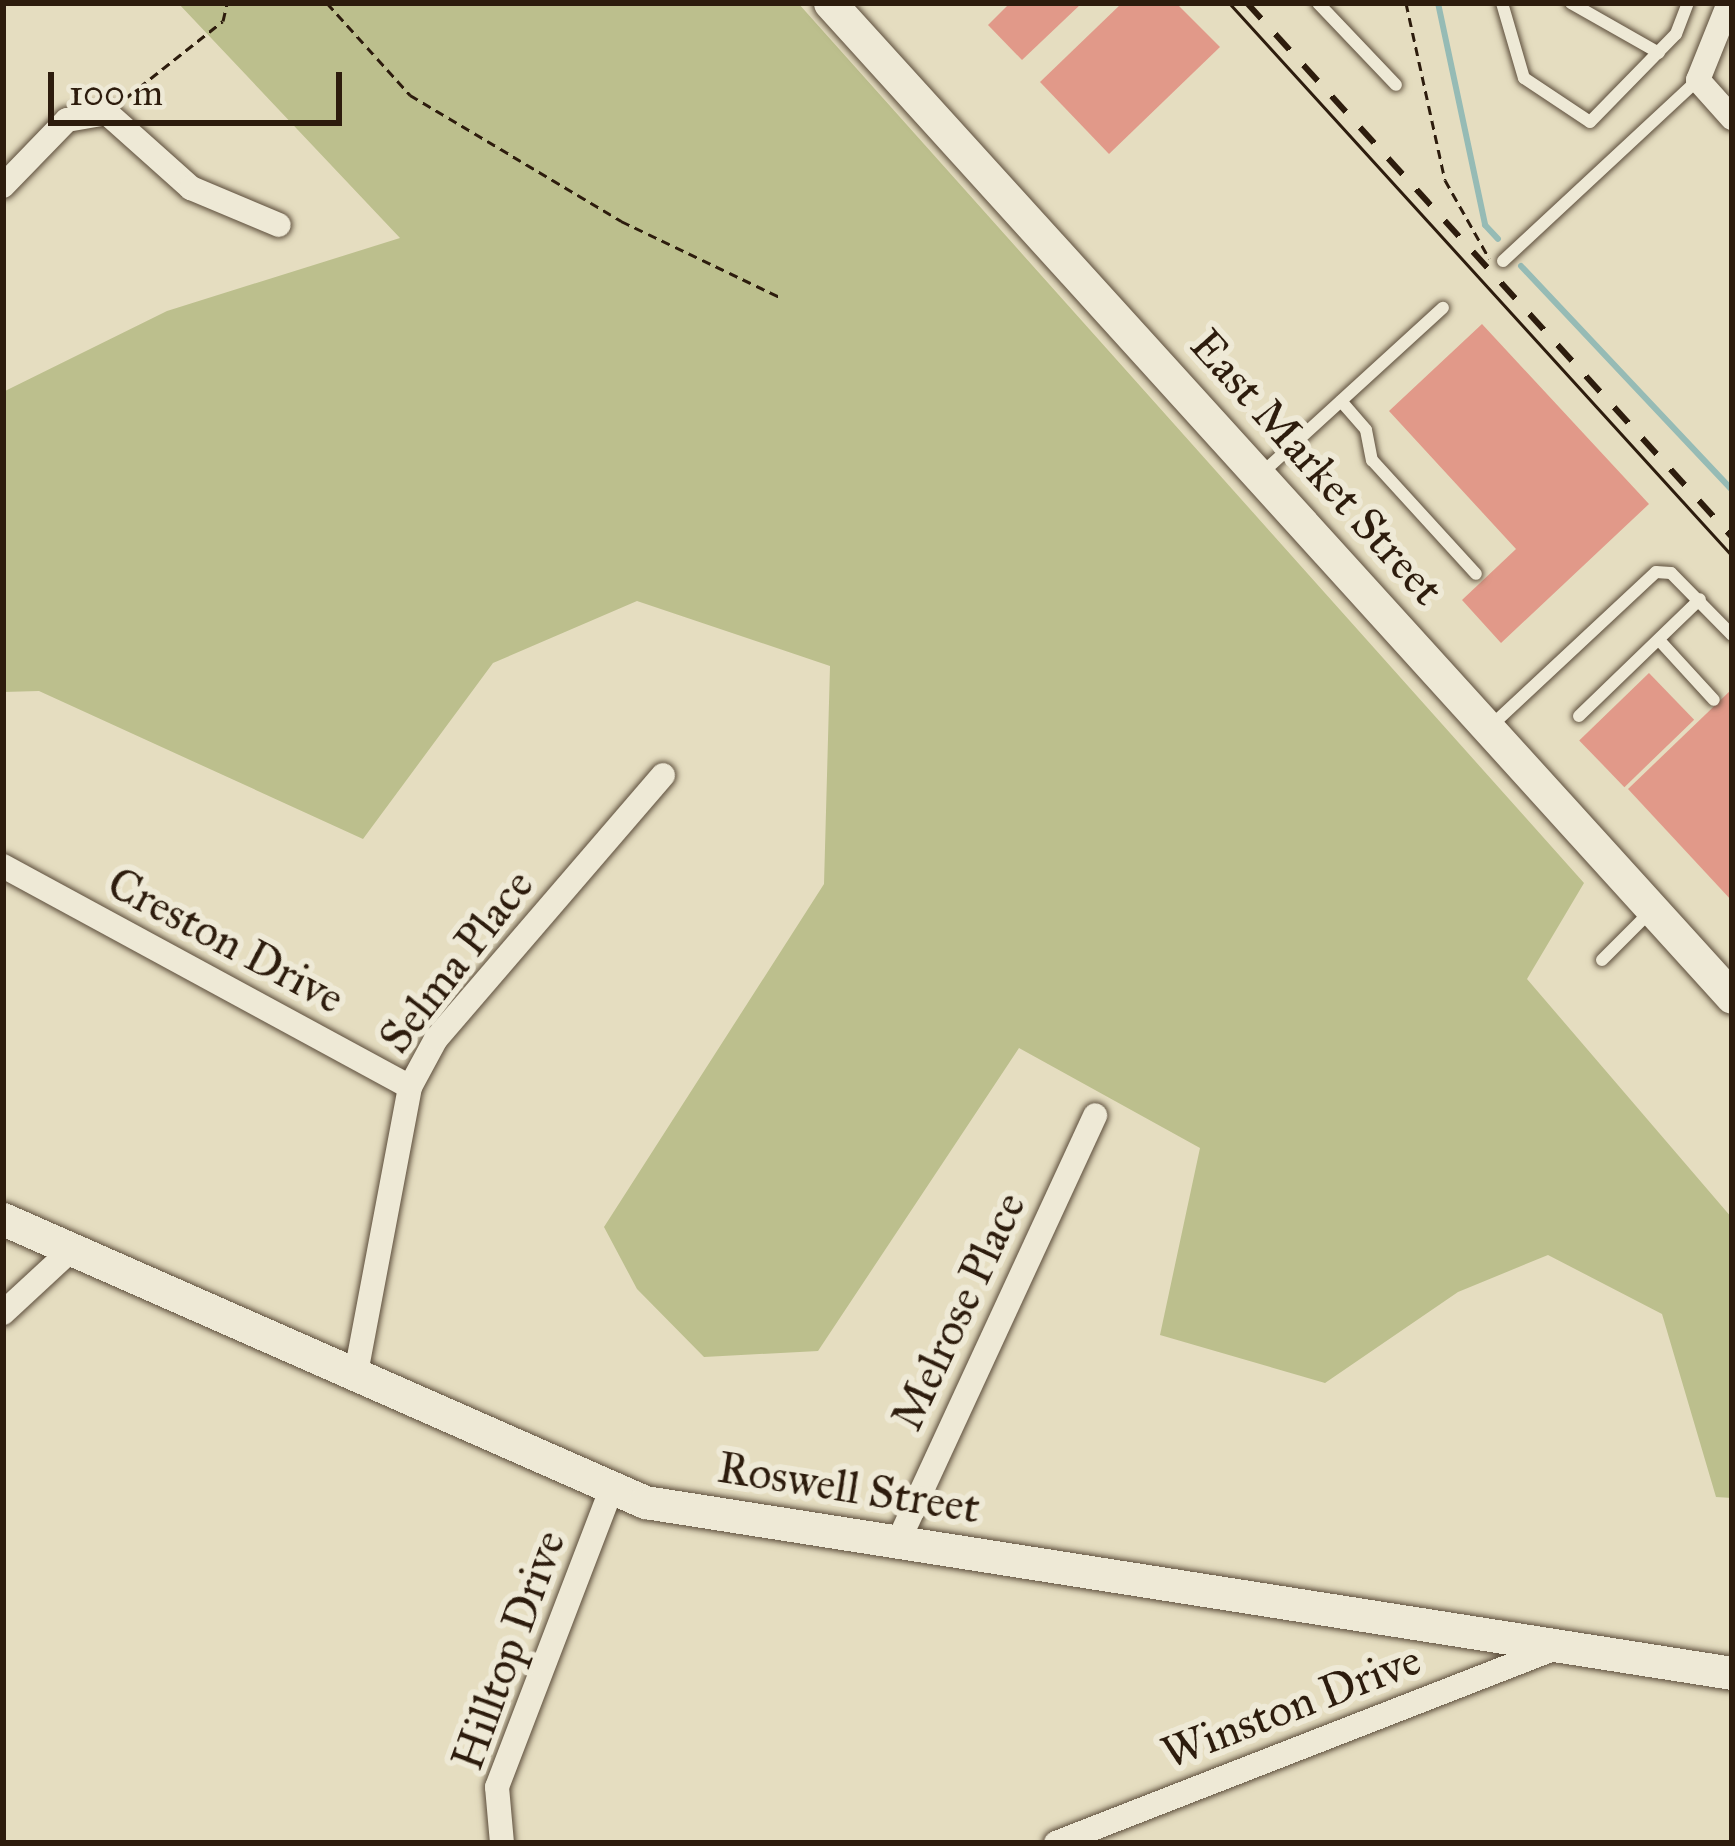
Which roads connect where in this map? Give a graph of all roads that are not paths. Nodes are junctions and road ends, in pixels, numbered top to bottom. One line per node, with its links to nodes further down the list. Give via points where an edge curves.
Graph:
1 (830, 3): 16 (street, East Market Street)
2 (1318, 3): 9 (lane)
3 (1502, 3): 7 (lane, via 1525,78 1590,122)
4 (1571, 3): 7 (lane)
5 (1688, 3): 7 (lane)
6 (1729, 3): 8 (street)
7 (1659, 53)
8 (1698, 80): 10 (street); 13 (lane)
9 (1396, 85)
10 (1732, 118)
11 (3, 186): 12 (street, via 67,120 107,113 191,188)
12 (279, 224)
13 (1504, 261)
14 (1443, 308): 15 (lane)
15 (1341, 401): 16 (lane); 17 (lane, via 1366,430 1372,460)
16 (1262, 474): 23 (street, East Market Street)
17 (1476, 574)
18 (1700, 599): 19 (lane); 20 (lane); 23 (lane, via 1656,572)
19 (1732, 635)
20 (1659, 640): 21 (lane); 22 (lane)
21 (1714, 700)
22 (1579, 716)
23 (1492, 725): 26 (street, East Market Street)
24 (664, 775): 29 (street, Selma Place, via 436,1040)
25 (3, 866): 29 (street, Creston Drive)
26 (1656, 907): 27 (lane); 28 (street, East Market Street)
27 (1602, 960)
28 (1732, 997)
29 (410, 1087): 34 (street, Selma Place)
30 (1095, 1115): 36 (street, Melrose Place)
31 (3, 1219): 32 (street, Roswell Street)
32 (72, 1250): 33 (street); 34 (street, Roswell Street)
33 (3, 1313)
34 (356, 1373): 35 (street, Roswell Street)
35 (612, 1488): 36 (street, Roswell Street); 39 (street, Hilltop Drive, via 497,1787)
36 (898, 1541): 37 (street, Roswell Street)
37 (1556, 1648): 38 (street, Roswell Street); 40 (street, Winston Drive)
38 (1732, 1673)
39 (502, 1843)
40 (1056, 1843)

